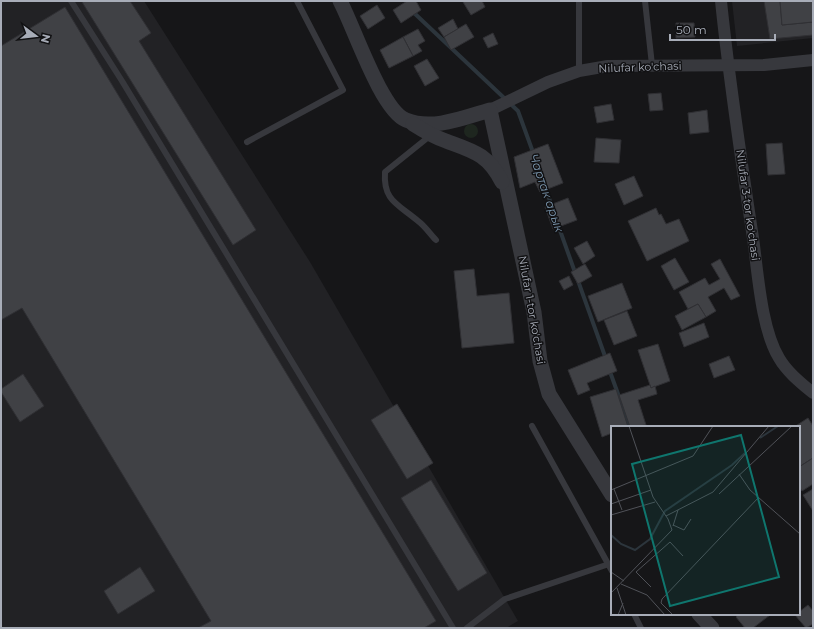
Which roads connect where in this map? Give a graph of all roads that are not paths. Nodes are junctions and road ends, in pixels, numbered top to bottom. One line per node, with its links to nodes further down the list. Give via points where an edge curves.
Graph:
1 (71, 1): 24 (lane)
2 (297, 1): 14 (lane, via 343,90)
3 (340, 1): 12 (street, via 388,103)
4 (579, 1): 10 (lane)
5 (645, 1): 9 (lane)
6 (721, 1): 8 (street, Nilufar 3-tor ko'chasi)
7 (813, 60): 8 (street, Nilufar ko'chasi, via 764,65)
8 (728, 65): 9 (street, Nilufar ko'chasi); 17 (street, Nilufar 3-tor ko'chasi, via 770,338 779,359)
9 (652, 66): 10 (street, Nilufar ko'chasi, via 608,66)
10 (579, 71): 11 (street, Nilufar ko'chasi, via 548,82)
11 (490, 110): 12 (street, Nilufar ko'chasi, via 435,124); 15 (street, Nilufar 1-tor ko'chasi)
12 (406, 120): 13 (street)
13 (431, 135): 15 (street, via 483,157 497,171); 16 (lane, via 385,172 384,186 391,201 420,222)
14 (246, 142)
15 (512, 203): 19 (street, Nilufar 1-tor ko'chasi, via 547,389)
16 (436, 240)
17 (813, 393)
18 (532, 426): 20 (lane)
19 (611, 493)
20 (609, 564): 21 (lane); 25 (lane, via 505,599)
21 (611, 569)
22 (634, 615): 26 (lane)
23 (700, 615): 27 (street)
24 (453, 628)
25 (467, 628)
26 (641, 628)
27 (712, 628)

